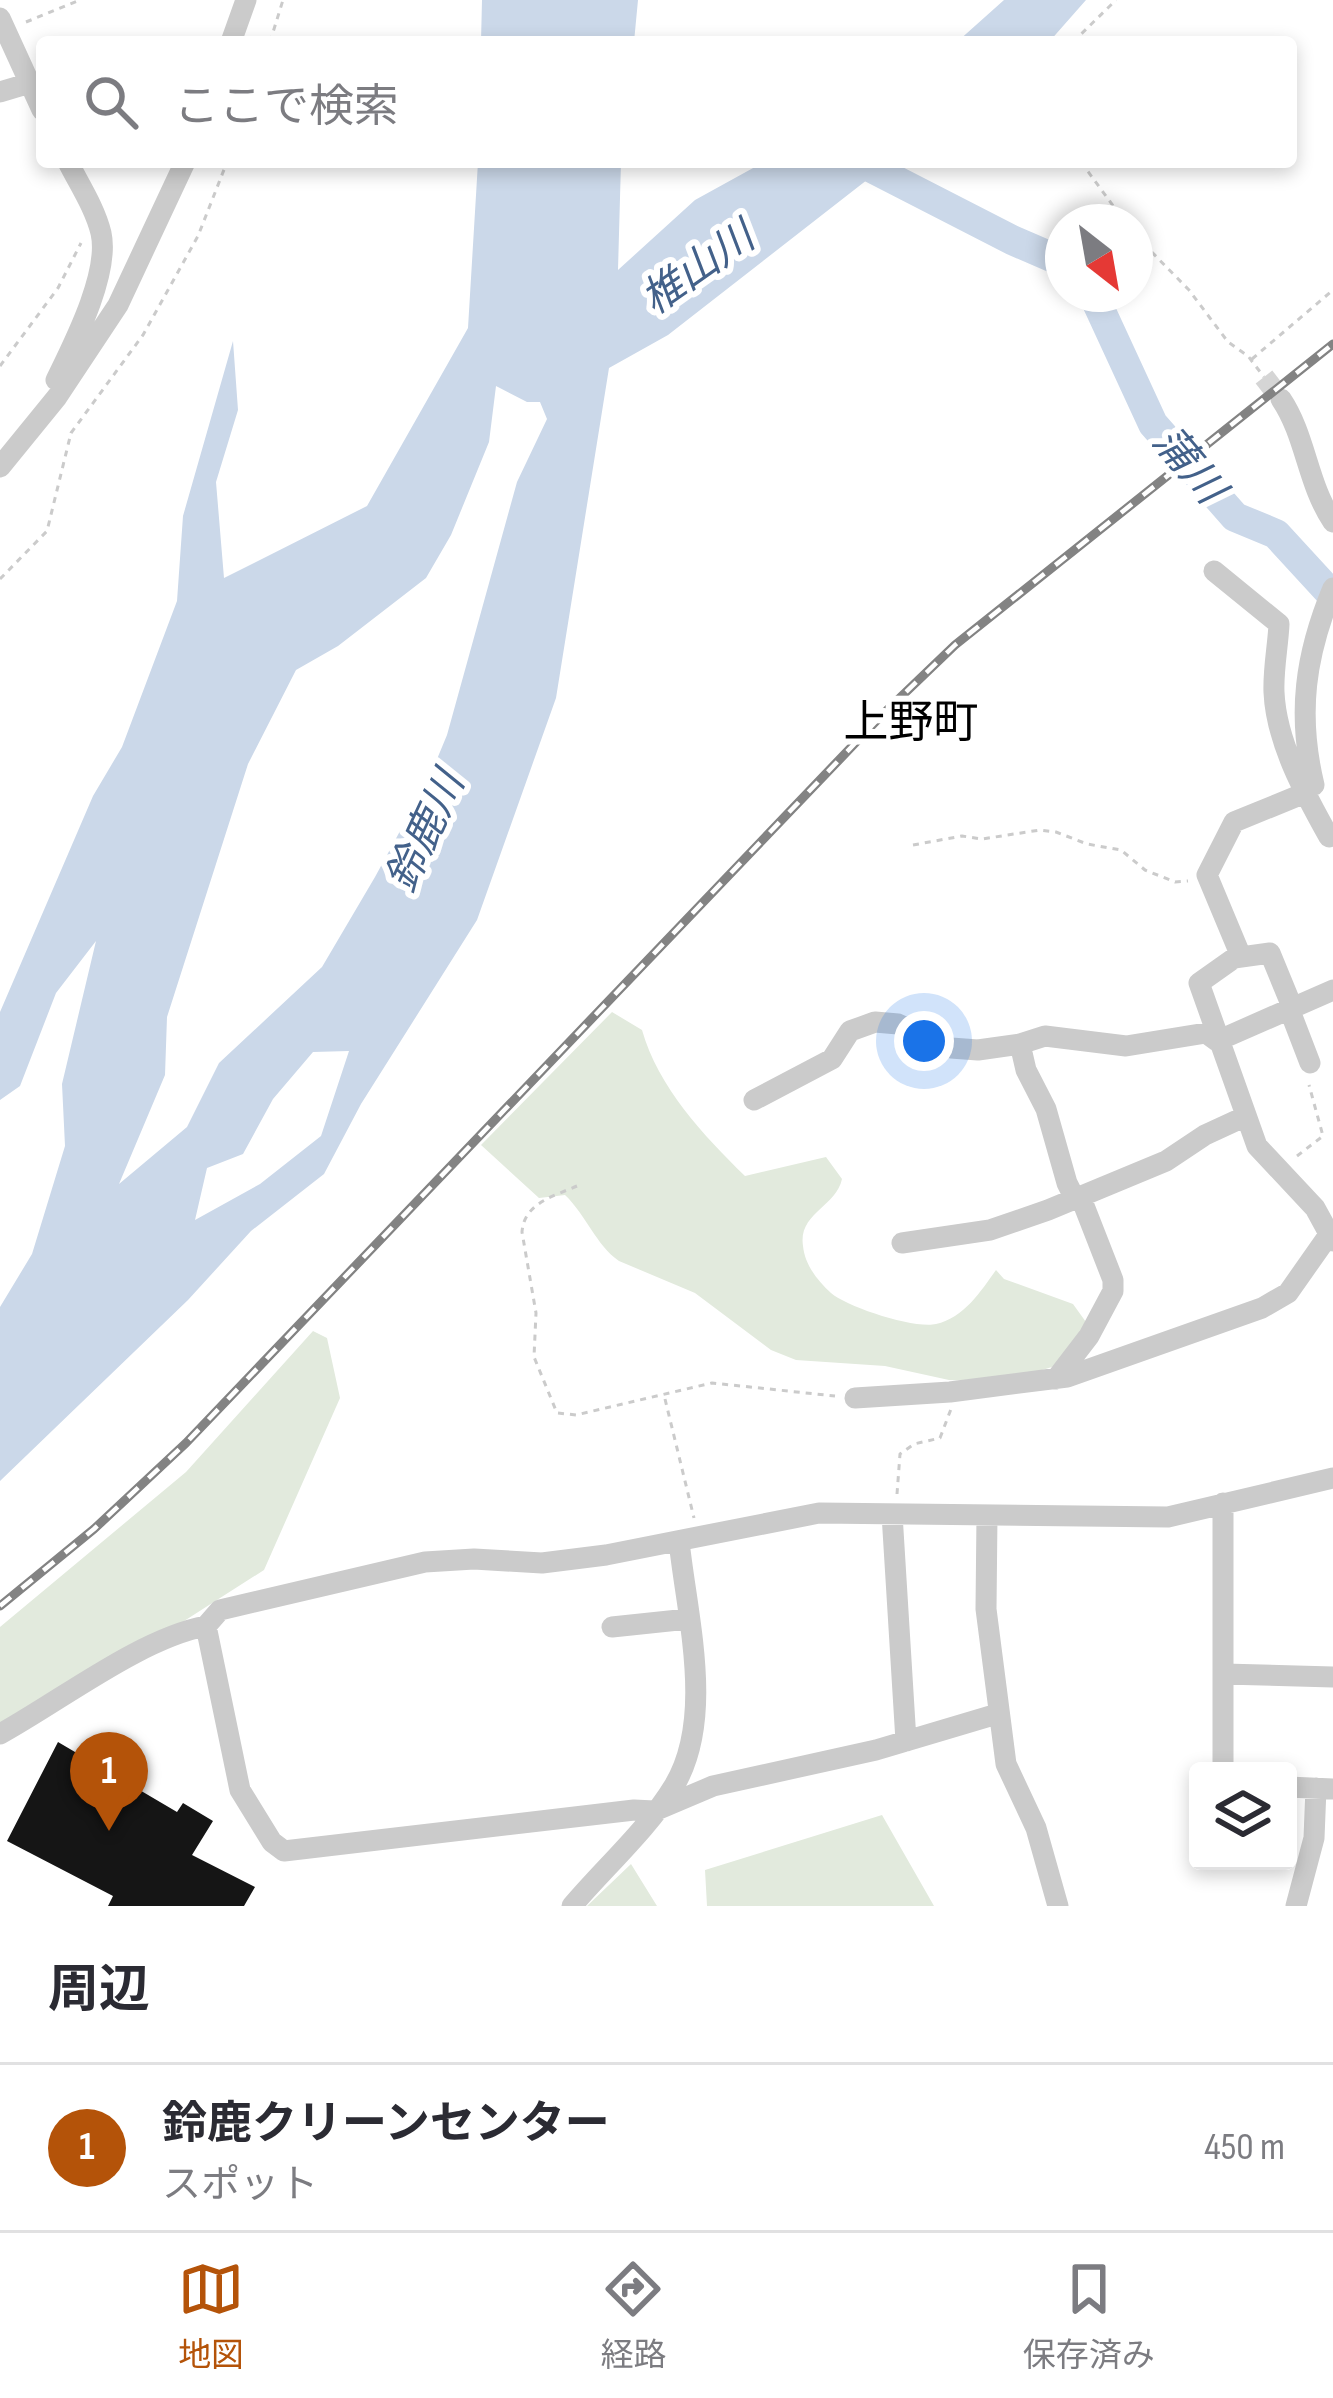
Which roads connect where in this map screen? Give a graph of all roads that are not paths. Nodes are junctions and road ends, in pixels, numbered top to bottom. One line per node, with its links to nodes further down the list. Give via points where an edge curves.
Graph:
1 (246, 0): 3 (street)
2 (3, 24): 4 (street)
3 (233, 36)
4 (30, 83): 5 (street); 6 (street)
5 (0, 92)
6 (36, 96)
7 (71, 168): 9 (street, via 95,215 102,252 54,386)
8 (181, 168): 9 (street, via 118,305)
9 (57, 397): 11 (street)
10 (1281, 399): 12 (street)
11 (0, 467)
12 (1333, 522)
13 (1214, 571): 16 (street, via 1280,624 1276,705)
14 (1333, 588): 15 (street)
15 (1321, 638): 16 (street, via 1304,685 1303,729)
16 (1319, 799): 17 (street); 18 (street, via 1234,822 1207,875 1240,954)
17 (1331, 843)
18 (1234, 958): 20 (street, via 1270,953); 21 (street, via 1199,983)
19 (1333, 990): 20 (street)
20 (1292, 1010): 21 (street); 23 (street)
21 (1217, 1040): 22 (street, via 1206,1033 1105,1046 1056,1035); 25 (street)
22 (1020, 1044): 24 (street, via 951,1048 898,1024 866,1024 850,1031 832,1059); 26 (street, via 1067,1183)
23 (1309, 1072)
24 (754, 1100)
25 (1244, 1117): 26 (street); 27 (street, via 1257,1146)
26 (1081, 1198): 29 (street, via 990,1230); 30 (street, via 1113,1291)
27 (1324, 1203): 28 (street)
28 (1330, 1239): 30 (street, via 1288,1293 1262,1308)
29 (902, 1243)
30 (1056, 1379): 31 (street)
31 (855, 1398)
32 (1333, 1478): 33 (street)
33 (1223, 1503): 35 (street, via 1168,1517); 40 (street)
34 (895, 1514): 35 (street); 36 (street, via 819,1513); 44 (street)
35 (987, 1515): 42 (street)
36 (689, 1539): 37 (street); 38 (street, via 542,1563 425,1562 220,1610)
37 (688, 1618): 39 (street); 47 (street, via 695,1725 683,1768)
38 (206, 1626): 43 (street, via 127,1658); 47 (street, via 240,1790 284,1851)
39 (612, 1627)
40 (1224, 1674): 41 (street); 45 (street)
41 (1333, 1677)
42 (997, 1714): 44 (street); 49 (street, via 1006,1764 1036,1828)
43 (0, 1734)
44 (906, 1742): 47 (street, via 713,1786)
45 (1223, 1762)
46 (1324, 1789): 50 (street)
47 (655, 1811): 48 (street)
48 (572, 1906)
49 (1058, 1906)
50 (1296, 1906)

